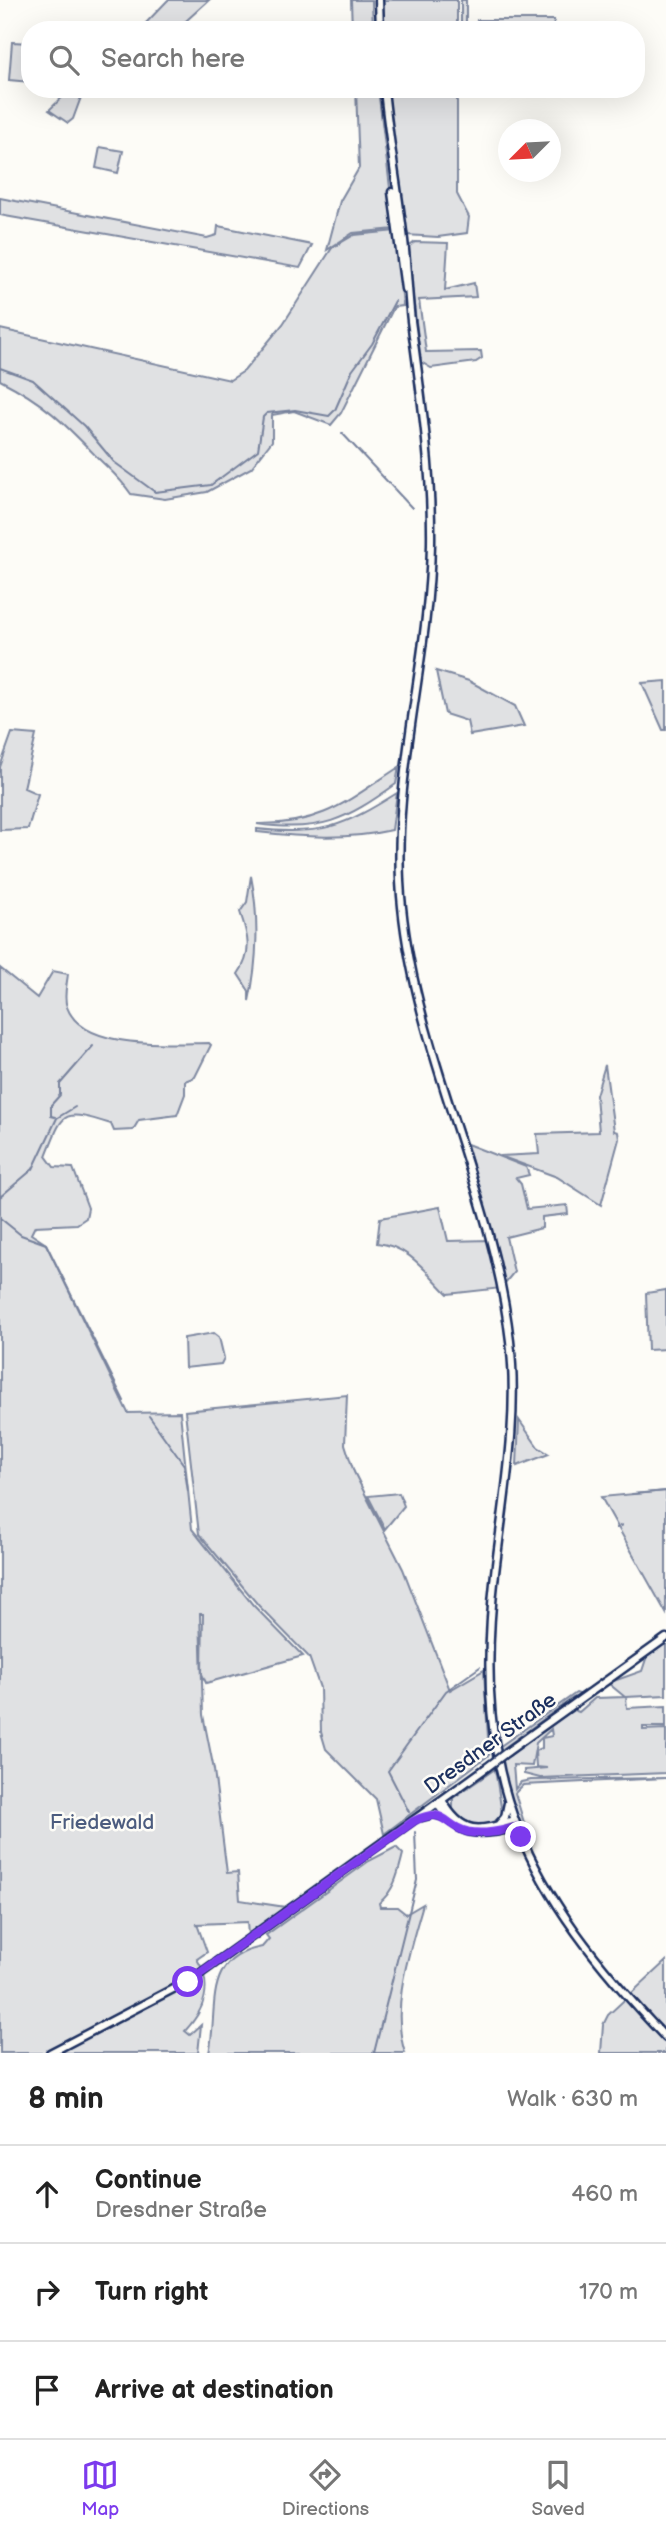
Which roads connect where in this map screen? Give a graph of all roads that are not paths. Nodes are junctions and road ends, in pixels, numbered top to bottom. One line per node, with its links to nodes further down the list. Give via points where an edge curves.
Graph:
1 (377, 0): 2 (main road)
2 (378, 21)
3 (383, 98): 6 (main road, via 430,495 430,568 424,645 402,794 400,884 417,991 493,1253 509,1337 512,1432 488,1664 491,1726)
4 (666, 1638): 5 (main road, Dresdner Straße, bridge)
5 (440, 1802): 7 (main road); 8 (main road, Dresdner Straße); 10 (main road, via 464,1826)
6 (508, 1802): 9 (main road); 10 (main road, via 505,1816)
7 (446, 1817): 8 (main road, via 434,1814); 9 (main road, via 459,1829 473,1833)
8 (414, 1821): 12 (main road, Dresdner Straße, via 194,1978)
9 (516, 1823): 10 (main road); 11 (main road, via 555,1905 616,1985)
10 (496, 1826)
11 (666, 2038)
12 (50, 2053)

